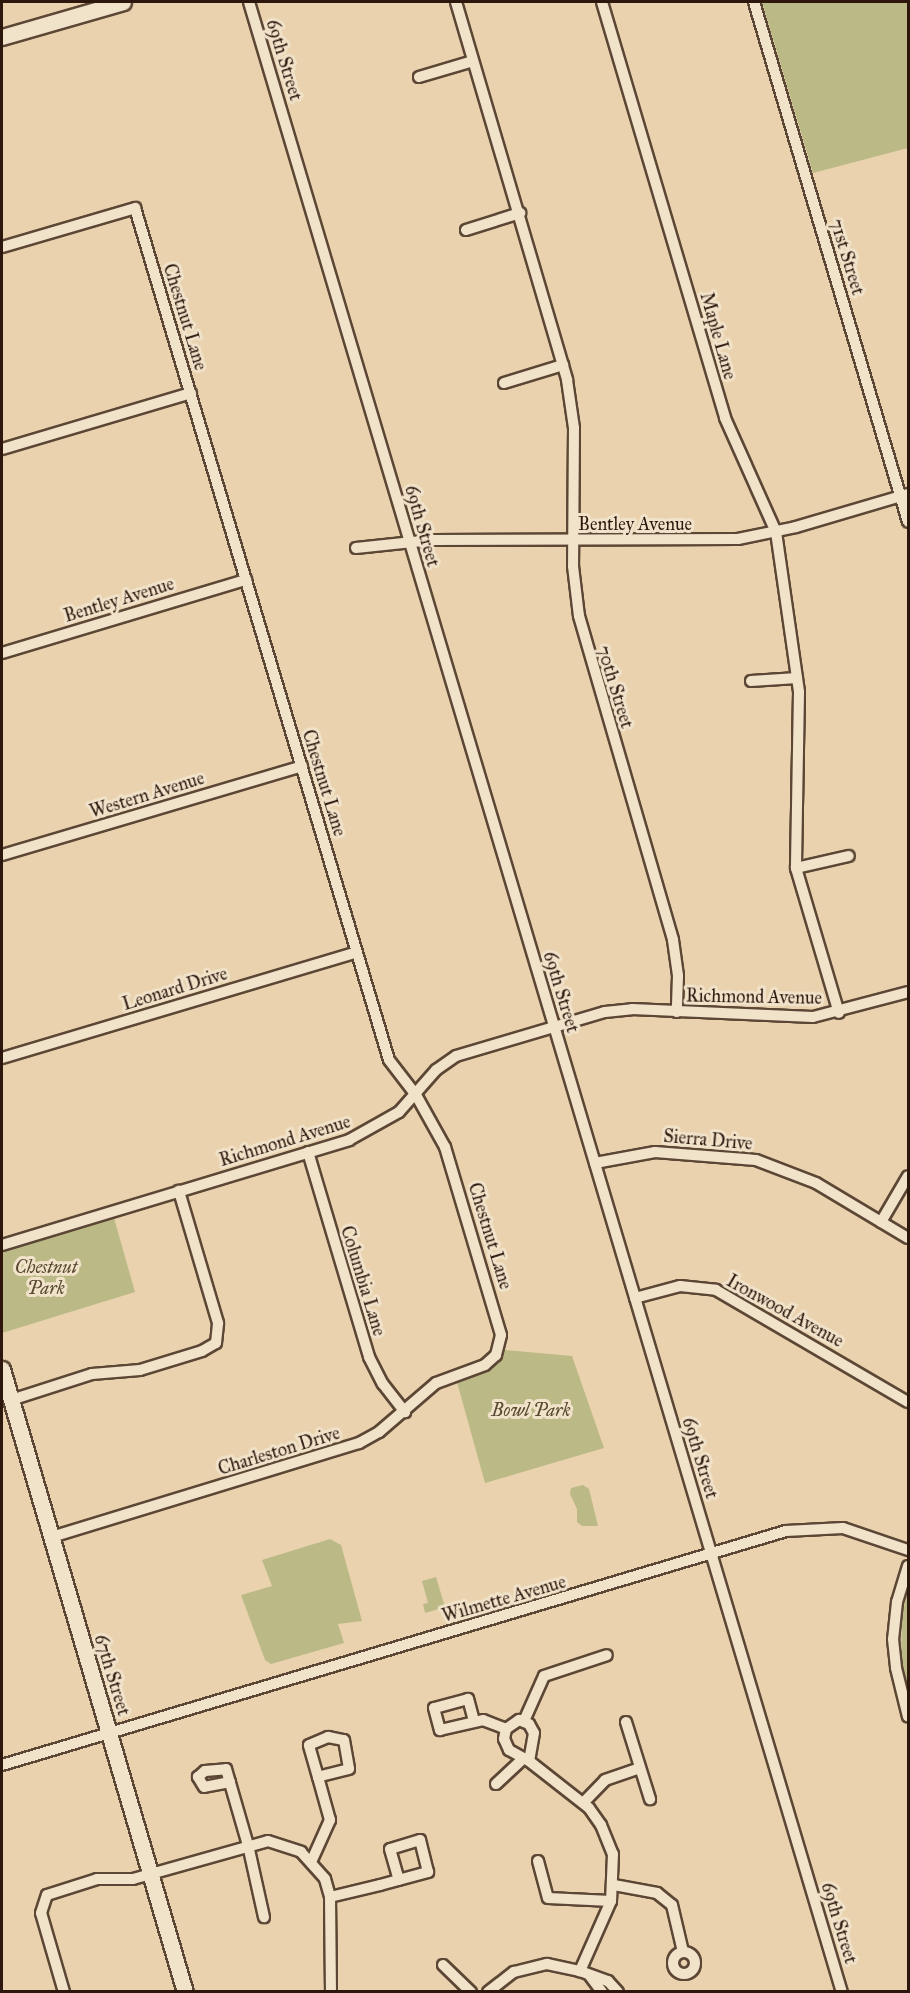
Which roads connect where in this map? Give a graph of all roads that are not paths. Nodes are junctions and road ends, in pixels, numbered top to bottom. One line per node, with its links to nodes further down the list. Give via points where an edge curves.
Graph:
1 (123, 2): 6 (street)
2 (249, 2): 20 (street, 69th Street)
3 (456, 2): 7 (street, 70th Street)
4 (602, 2): 18 (street, Maple Lane, via 725,418)
5 (754, 2): 16 (street, 71st Street)
6 (2, 37)
7 (473, 61): 8 (street); 9 (street, 70th Street)
8 (419, 77)
9 (520, 213): 10 (street); 12 (street, 70th Street)
10 (465, 230)
11 (2, 247): 14 (street, Chestnut Lane, via 135,208)
12 (563, 365): 13 (street); 19 (street, 70th Street, via 573,411)
13 (504, 383)
14 (191, 393): 15 (street); 22 (street, Chestnut Lane)
15 (2, 449)
16 (905, 495): 17 (street, 71st Street); 18 (street, Bentley Avenue)
17 (909, 522)
18 (776, 532): 19 (street, Bentley Avenue, via 713,541); 24 (street, Maple Lane)
19 (573, 540): 20 (street, Bentley Avenue); 32 (street, 70th Street, via 574,588 582,633 676,951)
20 (410, 541): 21 (street, Bentley Avenue); 34 (street, 69th Street)
21 (356, 548)
22 (246, 580): 23 (street, Bentley Avenue); 26 (street, Chestnut Lane)
23 (2, 653)
24 (797, 678): 25 (street); 29 (street, Maple Lane)
25 (751, 681)
26 (302, 766): 27 (street, Western Avenue); 30 (street, Chestnut Lane)
27 (2, 855)
28 (849, 856): 29 (street)
29 (796, 868): 33 (street, Maple Lane)
30 (357, 952): 35 (street, Leonard Drive); 36 (street, Chestnut Lane, via 389,1060)
31 (909, 992): 33 (street, Richmond Avenue)
32 (677, 1012): 33 (street, Richmond Avenue, via 813,1017); 34 (street, Richmond Avenue, via 624,1009)
33 (839, 1013)
34 (554, 1026): 36 (street, Richmond Avenue, via 456,1056 436,1070); 38 (street, 69th Street)
35 (2, 1058)
36 (416, 1095): 37 (street, Richmond Avenue, via 376,1127); 45 (street, Chestnut Lane, via 449,1158 500,1329)
37 (308, 1152): 40 (street, Richmond Avenue); 49 (street, Columbia Lane, via 369,1357 383,1384)
38 (595, 1163): 41 (street, Sierra Drive, via 655,1152 746,1158 798,1174); 44 (street, 69th Street)
39 (909, 1176): 41 (street)
40 (179, 1191): 43 (street, Richmond Avenue); 47 (street, via 218,1323 216,1343 140,1370 92,1374)
41 (881, 1222): 42 (street, Sierra Drive)
42 (909, 1238)
43 (2, 1245)
44 (635, 1298): 48 (street, Ironwood Avenue, via 680,1286 716,1290); 52 (street, 69th Street)
45 (496, 1355): 49 (street, Charleston Drive, via 480,1368 436,1383)
46 (2, 1369): 47 (street, 67th Street)
47 (10, 1400): 50 (street, 67th Street)
48 (909, 1402)
49 (405, 1412): 50 (street, Charleston Drive, via 370,1438 347,1448)
50 (51, 1538): 60 (street, 67th Street)
51 (909, 1550): 52 (street, Wilmette Avenue, via 855,1530 824,1527 786,1532)
52 (711, 1553): 60 (street, Wilmette Avenue); 88 (street, 69th Street)
53 (909, 1566): 55 (street, via 897,1602 893,1639)
54 (607, 1655): 57 (street, via 544,1676)
55 (909, 1717)
56 (474, 1721): 59 (street)
57 (524, 1721): 59 (street); 61 (street, via 535,1740)
58 (626, 1722): 63 (street)
59 (506, 1729): 61 (street, via 506,1745)
60 (109, 1733): 62 (street, Wilmette Avenue); 72 (street, 67th Street)
61 (526, 1760): 66 (street); 68 (street)
62 (2, 1765)
63 (640, 1768): 67 (street); 68 (street, via 605,1780)
64 (318, 1777): 64 (street, via 349,1769 344,1740 328,1737 309,1745); 70 (street, via 330,1820)
65 (230, 1782): 69 (street)
66 (496, 1784)
67 (650, 1799)
68 (584, 1802): 74 (street, via 609,1842)
69 (248, 1845): 70 (street, via 278,1842); 72 (street); 77 (street)
70 (312, 1860): 75 (street, via 325,1878)
71 (538, 1861): 76 (street, via 548,1898)
72 (151, 1874): 81 (street, via 88,1881 53,1892 44,1899 40,1913); 82 (street, 67th Street)
73 (399, 1880): 75 (street)
74 (614, 1885): 76 (street); 78 (street, via 657,1893 672,1905)
75 (330, 1898): 83 (street)
76 (611, 1901): 80 (street)
77 (264, 1917)
78 (683, 1952)
79 (443, 1965): 84 (street)
80 (585, 1973): 85 (street, via 555,1965 527,1968 503,1978); 86 (street); 87 (street, via 608,1982)
81 (64, 1992)
82 (186, 1992)
83 (330, 1992)
84 (471, 1992)
85 (488, 1992)
86 (602, 1992)
87 (618, 1992)
88 (842, 1992)

